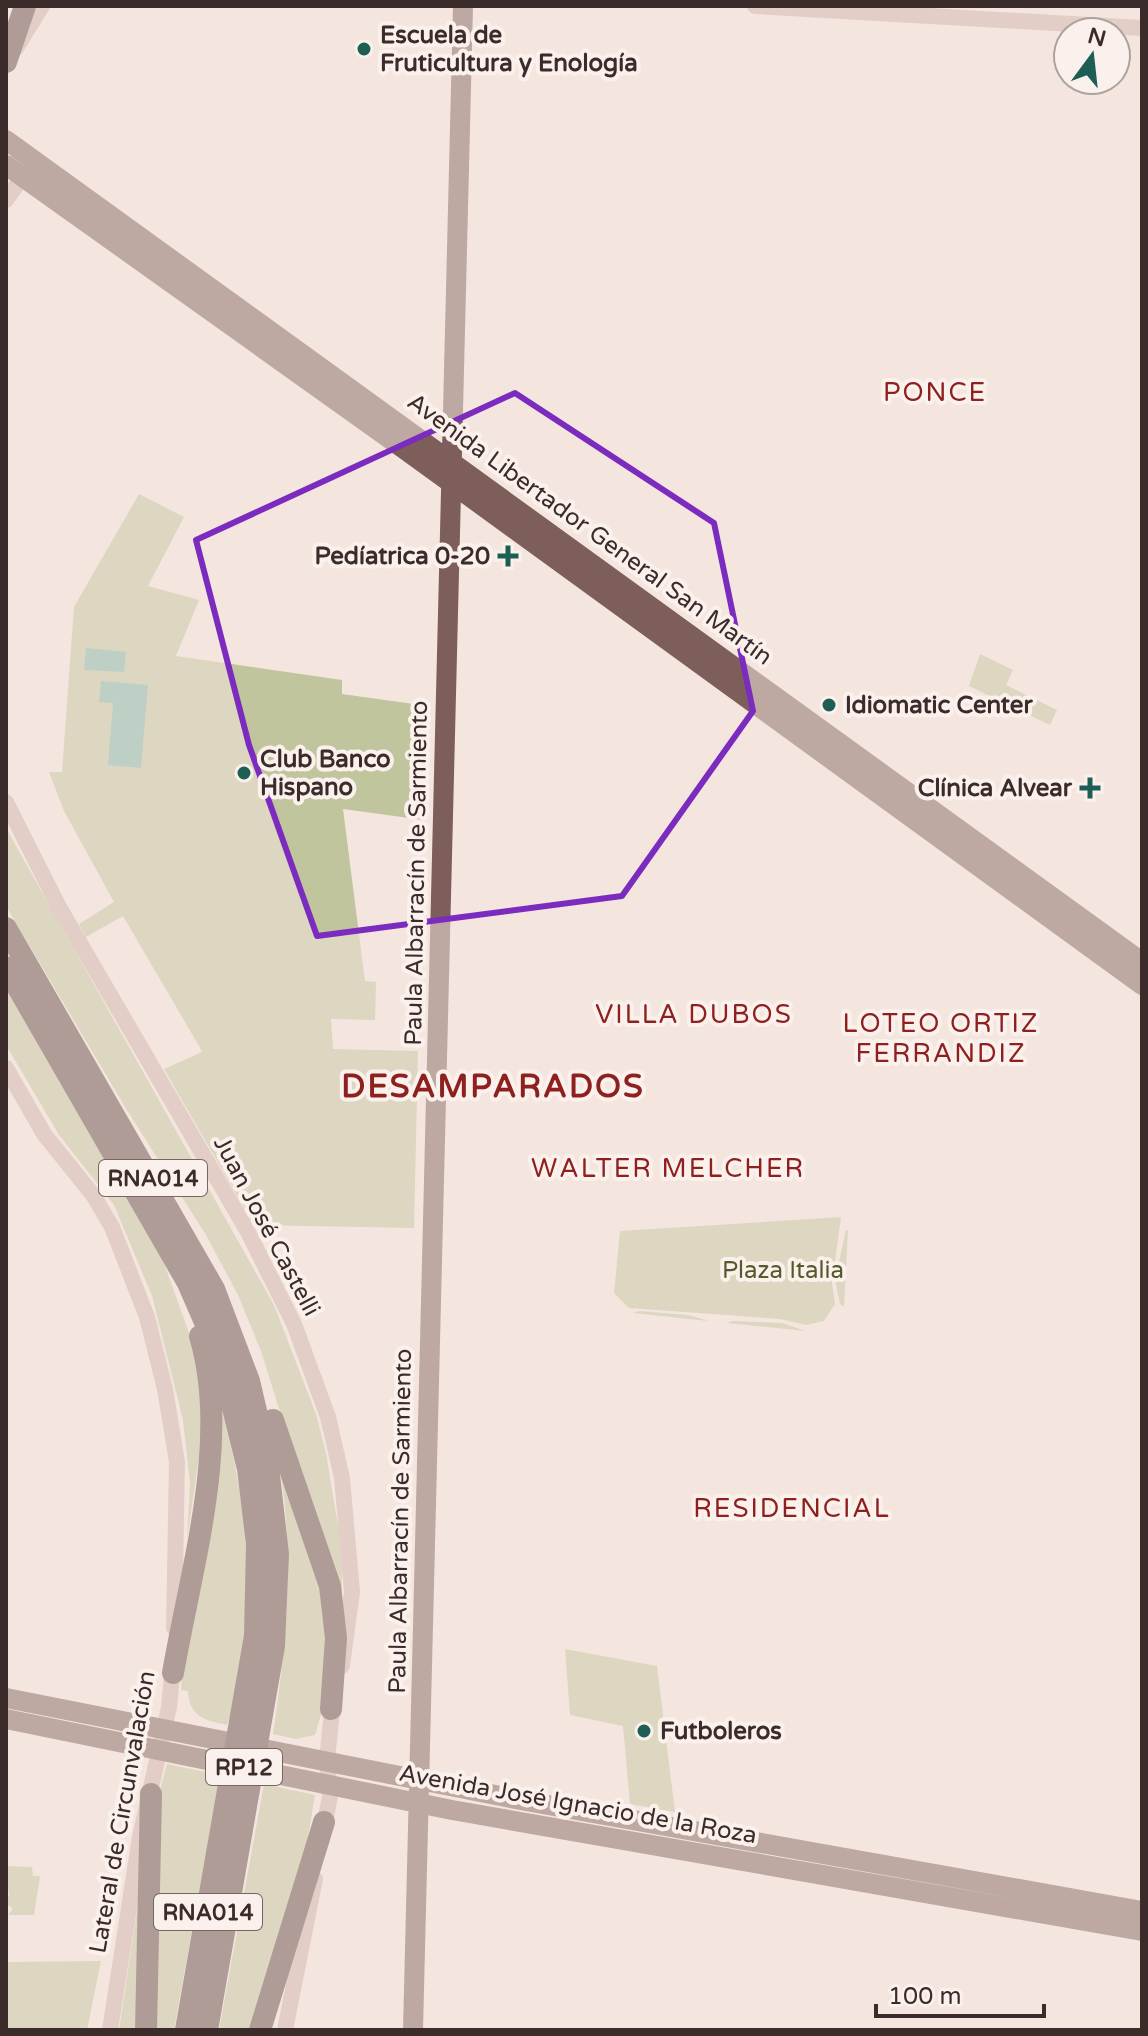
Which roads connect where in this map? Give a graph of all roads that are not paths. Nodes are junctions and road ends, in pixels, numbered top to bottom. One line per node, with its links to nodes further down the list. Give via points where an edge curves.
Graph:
1 (25, 6): 6 (highway)
2 (42, 6): 6 (street)
3 (463, 6): 10 (main road, Paula Albarracín de Sarmiento)
4 (755, 6): 5 (street)
5 (1142, 28)
6 (6, 62)
7 (6, 140): 8 (main road, Avenida Libertador General San Martín)
8 (21, 167): 9 (street); 10 (main road, Avenida Libertador General San Martín); 11 (main road, Avenida Libertador General San Martín)
9 (6, 200)
10 (452, 462): 11 (main road, Paula Albarracín de Sarmiento); 14 (main road, Avenida Libertador General San Martín)
11 (452, 485): 16 (main road, Avenida Libertador General San Martín); 28 (main road, Paula Albarracín de Sarmiento)
12 (6, 802): 22 (street, Juan José Castelli, via 78,942 267,1267 318,1385 339,1461 351,1567 347,1643)
13 (6, 928): 18 (highway, RNA014)
14 (1142, 962)
15 (6, 967): 19 (highway, RNA014)
16 (1142, 985)
17 (6, 1068): 20 (street, Lateral de Circunvalación, via 44,1134 112,1227 154,1342 178,1479)
18 (163, 1194): 22 (highway, via 233,1307 324,1567 336,1627); 23 (highway, RNA014, via 224,1311 265,1445 278,1569 276,1623)
19 (172, 1252): 20 (highway, via 202,1346 211,1421 206,1489); 23 (highway, RNA014, via 218,1351 248,1469 257,1544)
20 (173, 1673): 25 (street, Lateral de Circunvalación)
21 (6, 1698): 25 (main road, Avenida José Ignacio de la Roza / RP12)
22 (331, 1709): 27 (street, Juan José Castelli)
23 (254, 1713): 31 (highway, RNA014)
24 (6, 1719): 26 (main road, Avenida José Ignacio de la Roza / RP12)
25 (164, 1728): 26 (street, Lateral de Circunvalación); 27 (main road, Avenida José Ignacio de la Roza / RP12)
26 (160, 1750): 29 (main road, Avenida José Ignacio de la Roza / RP12); 30 (street, Lateral de Circunvalación)
27 (327, 1760): 28 (main road, Avenida José Ignacio de la Roza); 29 (street)
28 (419, 1779): 32 (main road, Paula Albarracín de Sarmiento); 34 (main road, Avenida José Ignacio de la Roza)
29 (329, 1785): 32 (main road, Avenida José Ignacio de la Roza); 33 (street)
30 (151, 1794): 36 (street, Lateral de Circunvalación); 37 (highway)
31 (239, 1796): 38 (highway, RNA014); 39 (highway, RNA014)
32 (419, 1803): 35 (main road, Avenida José Ignacio de la Roza); 42 (main road, Paula Albarracín de Sarmiento)
33 (324, 1822): 40 (highway); 41 (street)
34 (1142, 1911)
35 (1142, 1931)
36 (110, 2030)
37 (146, 2030)
38 (186, 2030)
39 (207, 2030)
40 (260, 2030)
41 (285, 2030)
42 (413, 2030)

